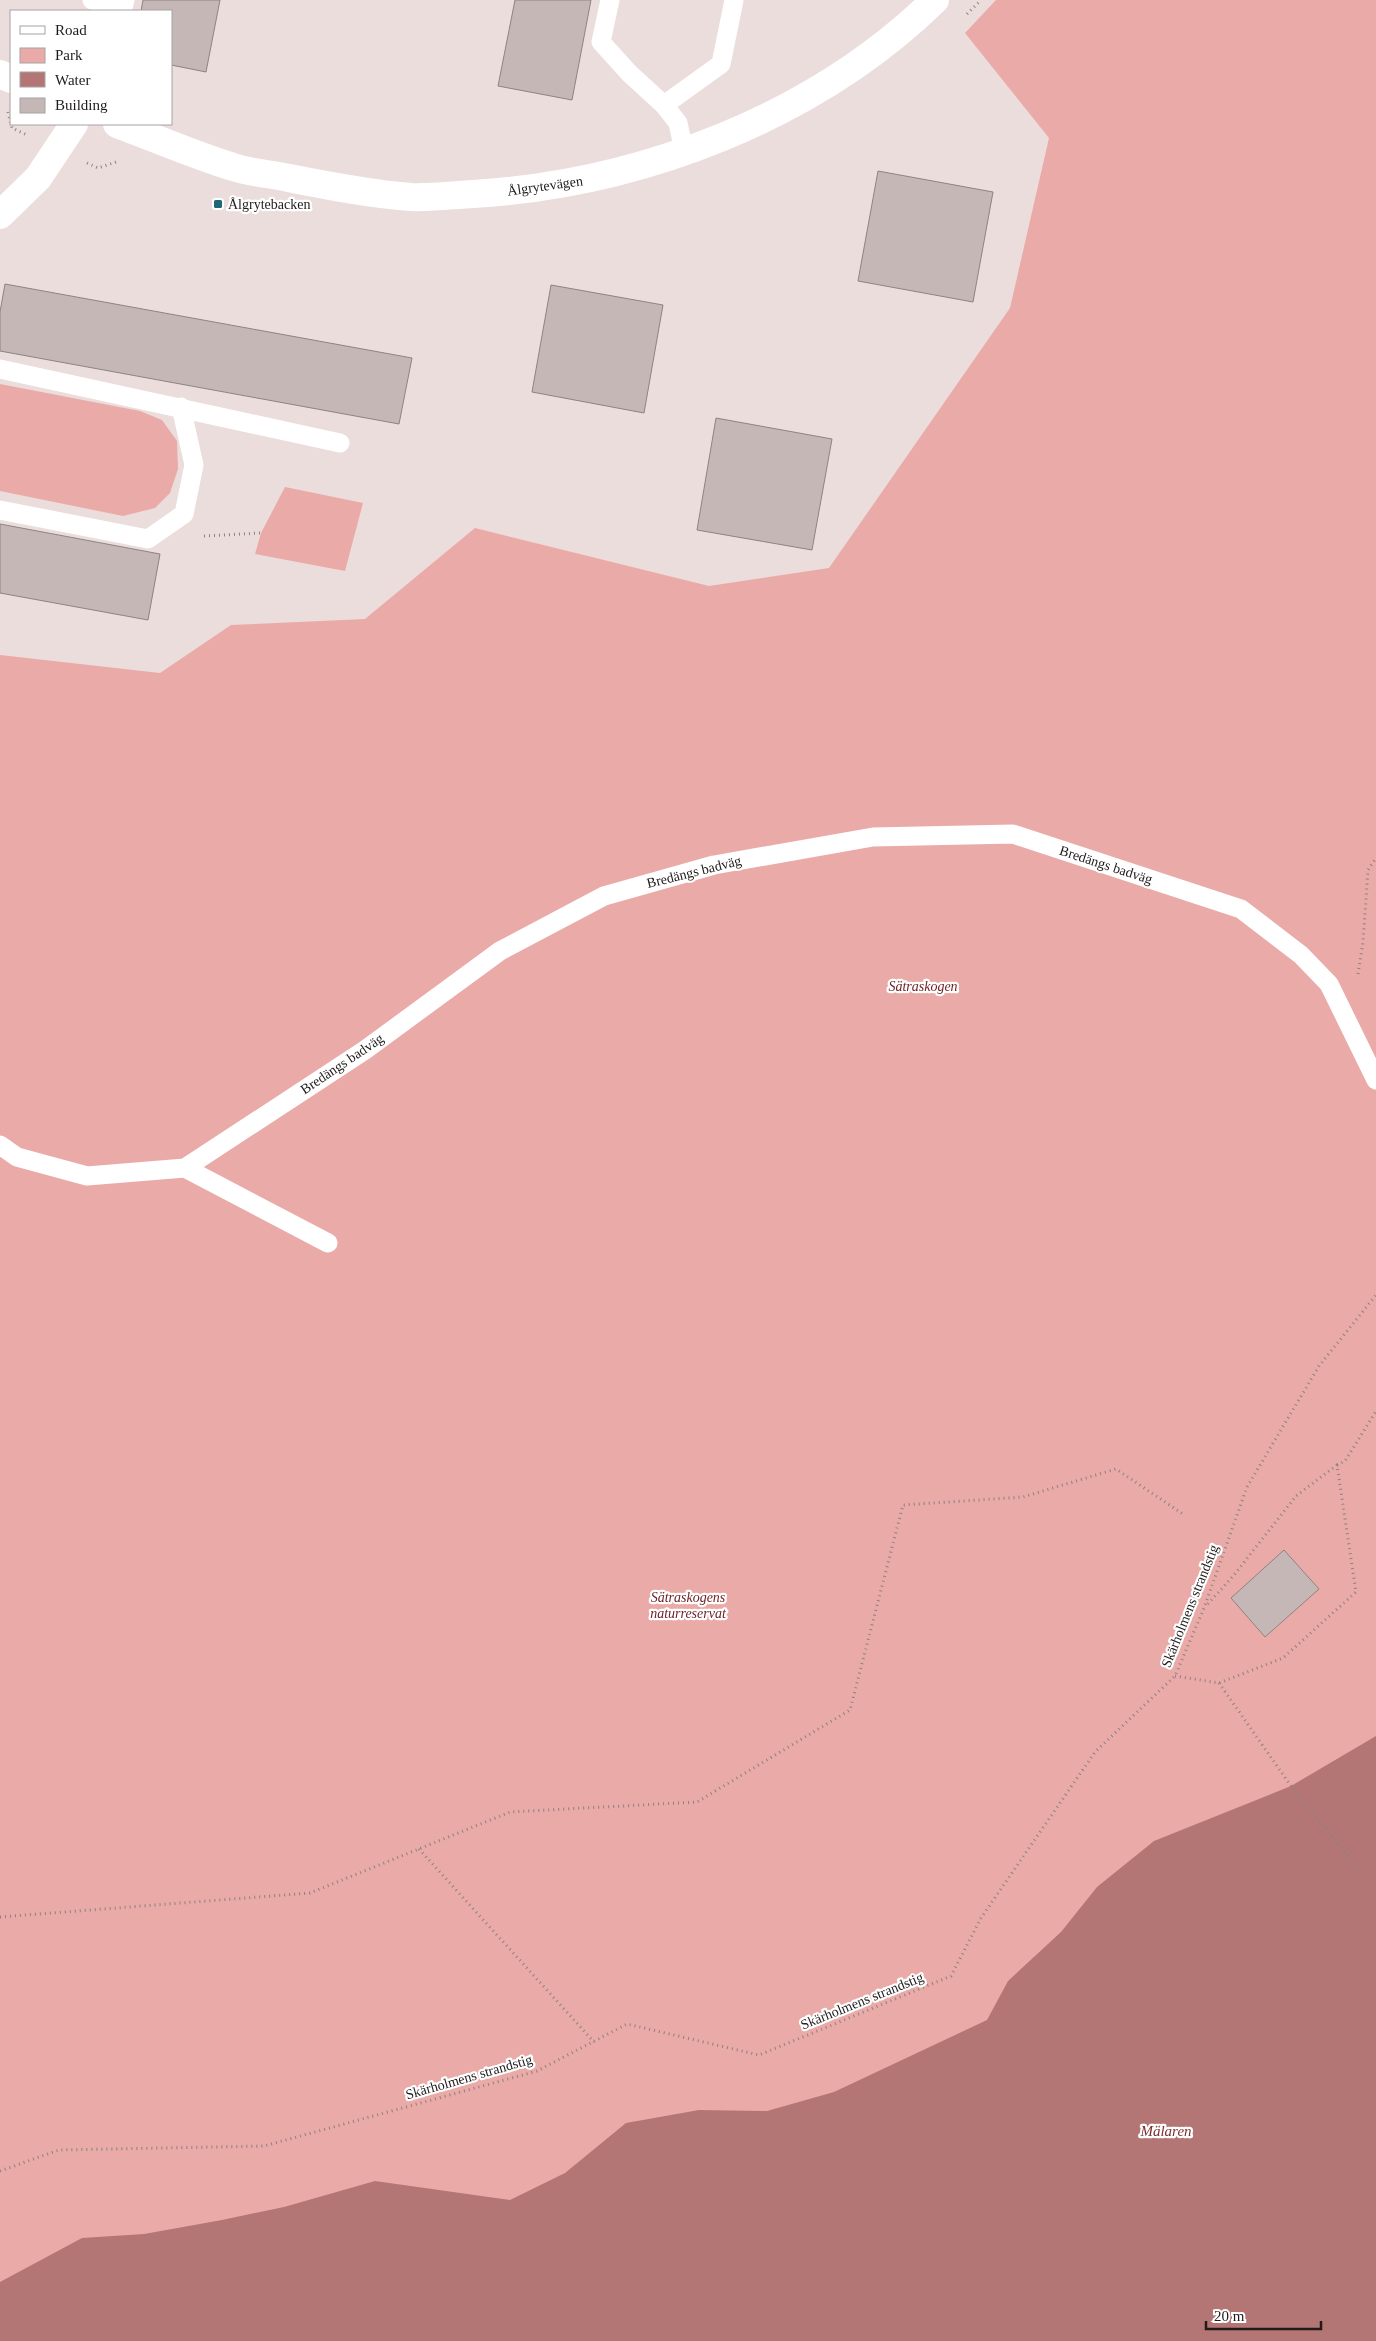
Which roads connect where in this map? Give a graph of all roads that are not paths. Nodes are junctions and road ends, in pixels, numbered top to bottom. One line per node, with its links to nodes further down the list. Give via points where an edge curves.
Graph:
1 (92, 0): 2 (lane, via 123,8)
2 (125, 0)
3 (610, 0): 6 (lane, via 601,42 629,74)
4 (734, 0): 6 (lane, via 721,64)
5 (935, 0): 9 (street, Ålgrytevägen, via 864,62 823,88 750,126)
6 (664, 105): 9 (lane, via 678,123)
7 (73, 125): 10 (street, via 38,178)
8 (120, 125): 9 (street, Ålgrytevägen, via 234,168 412,197 504,192 588,180)
9 (684, 151)
10 (0, 215)
11 (0, 369): 12 (lane)
12 (181, 407): 13 (lane); 14 (lane, via 194,465 184,514 148,539)
13 (340, 443)
14 (0, 510)
15 (1376, 1080): 17 (lane, Bredängs badväg, via 1329,984 1307,961 1241,909 1012,834 873,837 682,872 604,896 500,950 365,1050)
16 (0, 1145): 17 (lane, Bredängs badväg, via 17,1157 87,1176)
17 (185, 1168): 18 (lane)
18 (328, 1243)

